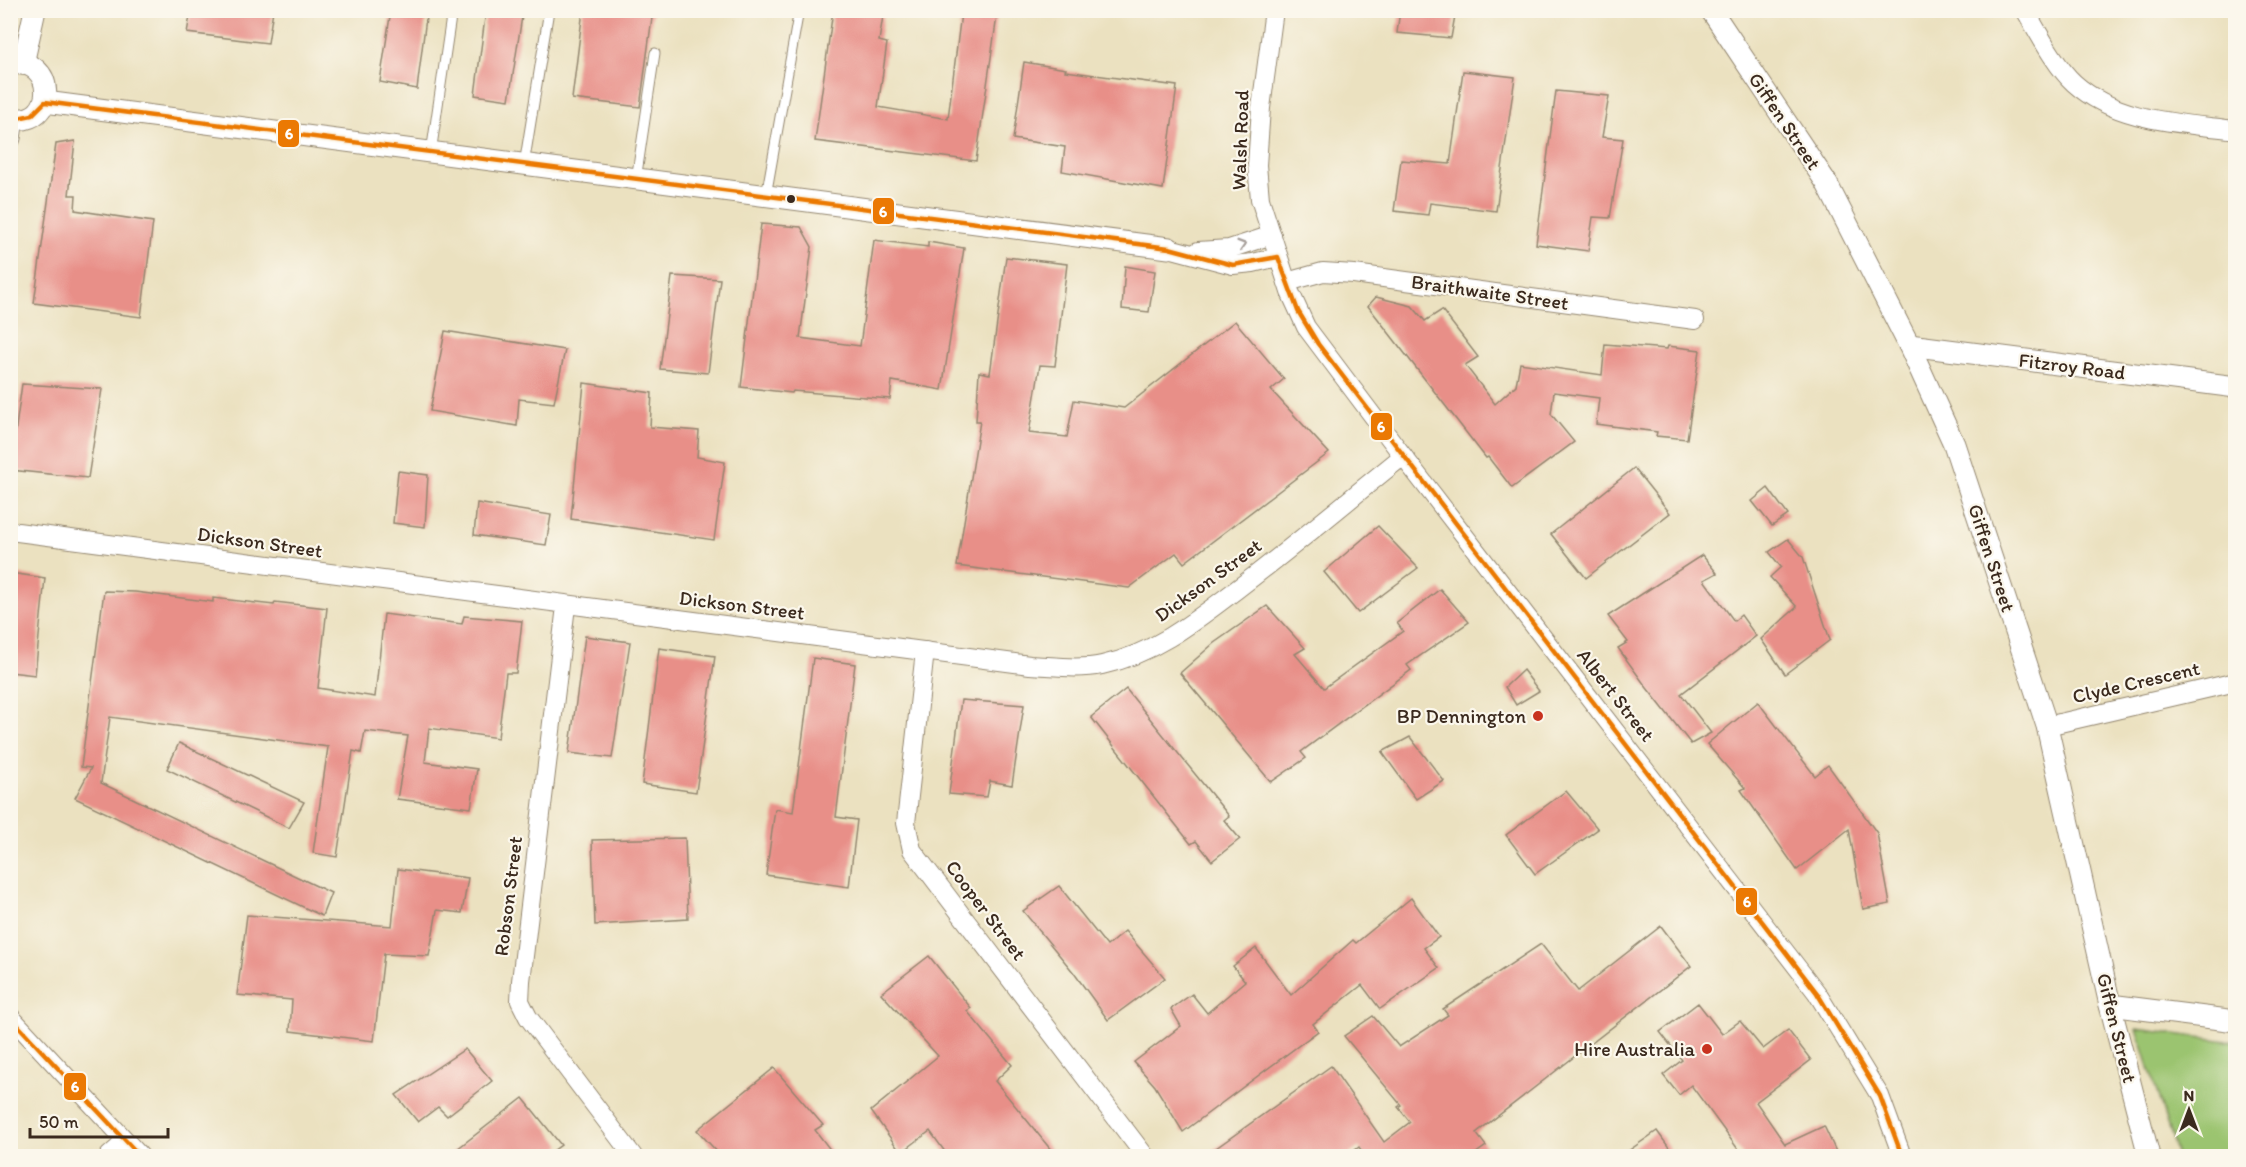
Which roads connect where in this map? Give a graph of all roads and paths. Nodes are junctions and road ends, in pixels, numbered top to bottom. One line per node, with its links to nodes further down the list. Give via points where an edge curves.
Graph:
1 (35, 10): 9 (street)
2 (452, 10): 13 (lane)
3 (549, 10): 14 (lane)
4 (799, 10): 16 (lane)
5 (1275, 10): 17 (street, Walsh Road, via 1257,165 1260,199)
6 (1711, 10): 21 (street, Giffen Street, via 1826,182)
7 (2025, 10): 12 (street, via 2073,83 2097,99 2132,115)
8 (655, 52): 15 (lane)
9 (17, 65): 10 (street, via 32,67 40,74 47,92)
10 (45, 102): 11 (street, via 32,116); 13 (street, Braithwaite Street)
11 (11, 125)
12 (2235, 130)
13 (431, 153): 14 (street, Braithwaite Street)
14 (524, 165): 15 (street, Braithwaite Street)
15 (636, 180): 16 (street, Braithwaite Street)
16 (766, 196): 18 (street, Braithwaite Street)
17 (1272, 235): 18 (street, Braithwaite Street, one-way to 17, via 1230,249); 19 (street, Walsh Road)
18 (1169, 248): 19 (street, Braithwaite Street, via 1233,265 1253,263)
19 (1282, 269): 20 (street, Braithwaite Street, via 1354,274); 23 (street, Albert Street, via 1298,311 1318,344)
20 (1695, 320)
21 (1909, 345): 22 (street, Fitzroy Road); 28 (street, Giffen Street, via 1954,444)
22 (2235, 387)
23 (1403, 456): 26 (street, Dickson Street, via 1176,635 1132,656 1101,666 1071,667); 37 (street, Albert Street, via 1817,993 1880,1096)
24 (10, 531): 25 (street, Dickson Street)
25 (566, 606): 26 (street, Dickson Street); 35 (street, Robson Street, via 520,1001)
26 (925, 651): 36 (street, Cooper Street, via 906,823 912,850)
27 (2235, 682): 28 (street, Clyde Crescent)
28 (2047, 726): 29 (street, Giffen Street)
29 (2110, 1005): 31 (street); 38 (street, Giffen Street)
30 (10, 1016): 32 (street)
31 (2235, 1021)
32 (126, 1141): 33 (street); 34 (street)
33 (110, 1156)
34 (140, 1156)
35 (633, 1156)
36 (1145, 1156)
37 (1902, 1156)
38 (2149, 1156)

